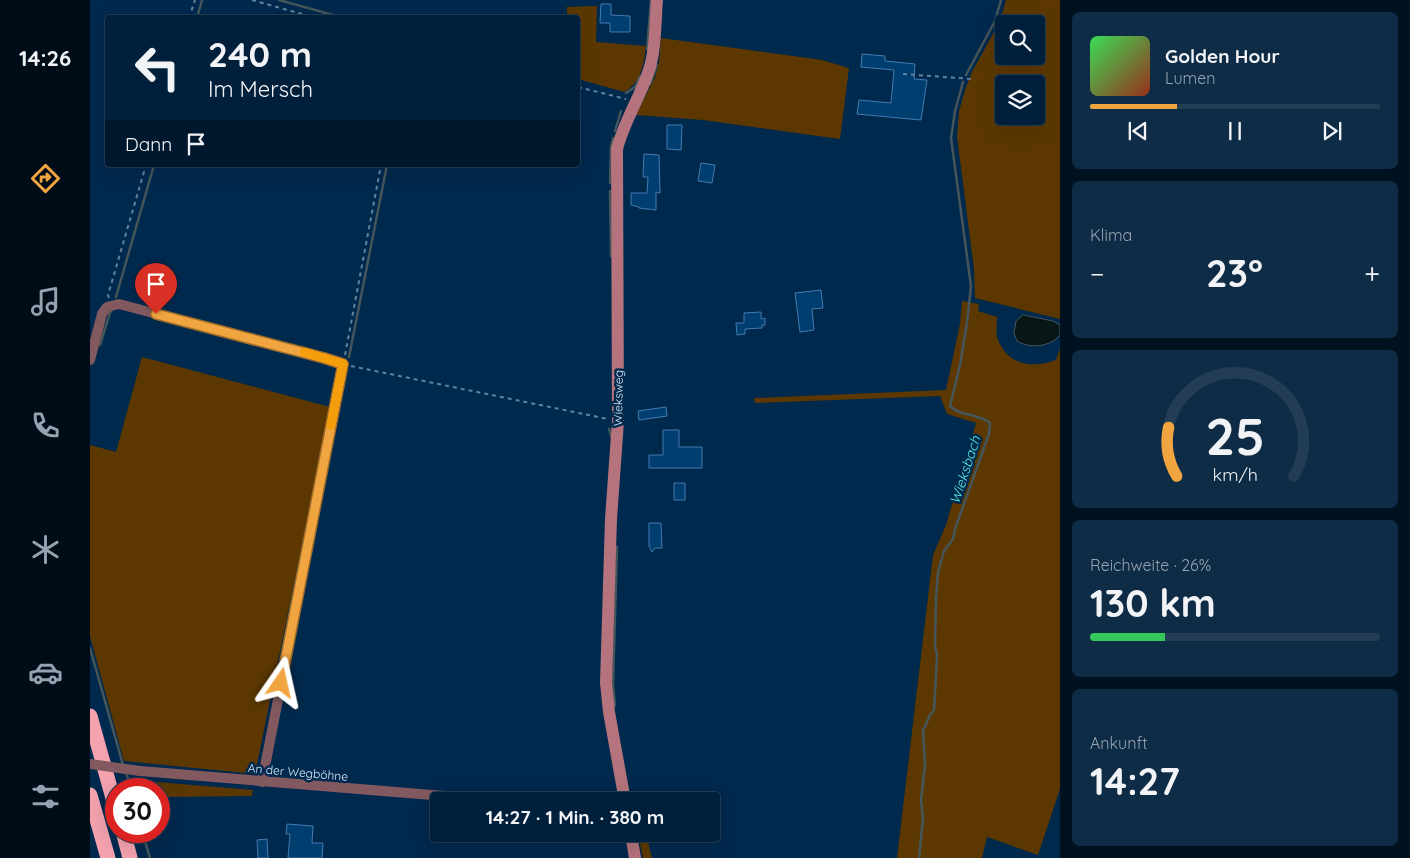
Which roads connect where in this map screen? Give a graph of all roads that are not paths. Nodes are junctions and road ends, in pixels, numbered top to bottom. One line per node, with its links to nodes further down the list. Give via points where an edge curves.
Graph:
1 (657, 0): 7 (street, Wieksweg, via 652,60 617,149 618,421 611,519 606,683)
2 (90, 360): 6 (street, via 102,314 110,305 119,304 343,364)
3 (90, 716): 5 (highway)
4 (90, 764): 6 (street, An der Wegböhne, bridge)
5 (107, 778)
6 (262, 782): 9 (street, An der Wegböhne)
7 (623, 792)
8 (90, 795): 12 (highway)
9 (430, 795)
10 (632, 842): 14 (street)
11 (126, 843): 13 (highway)
12 (108, 858)
13 (130, 858)
14 (635, 858)

